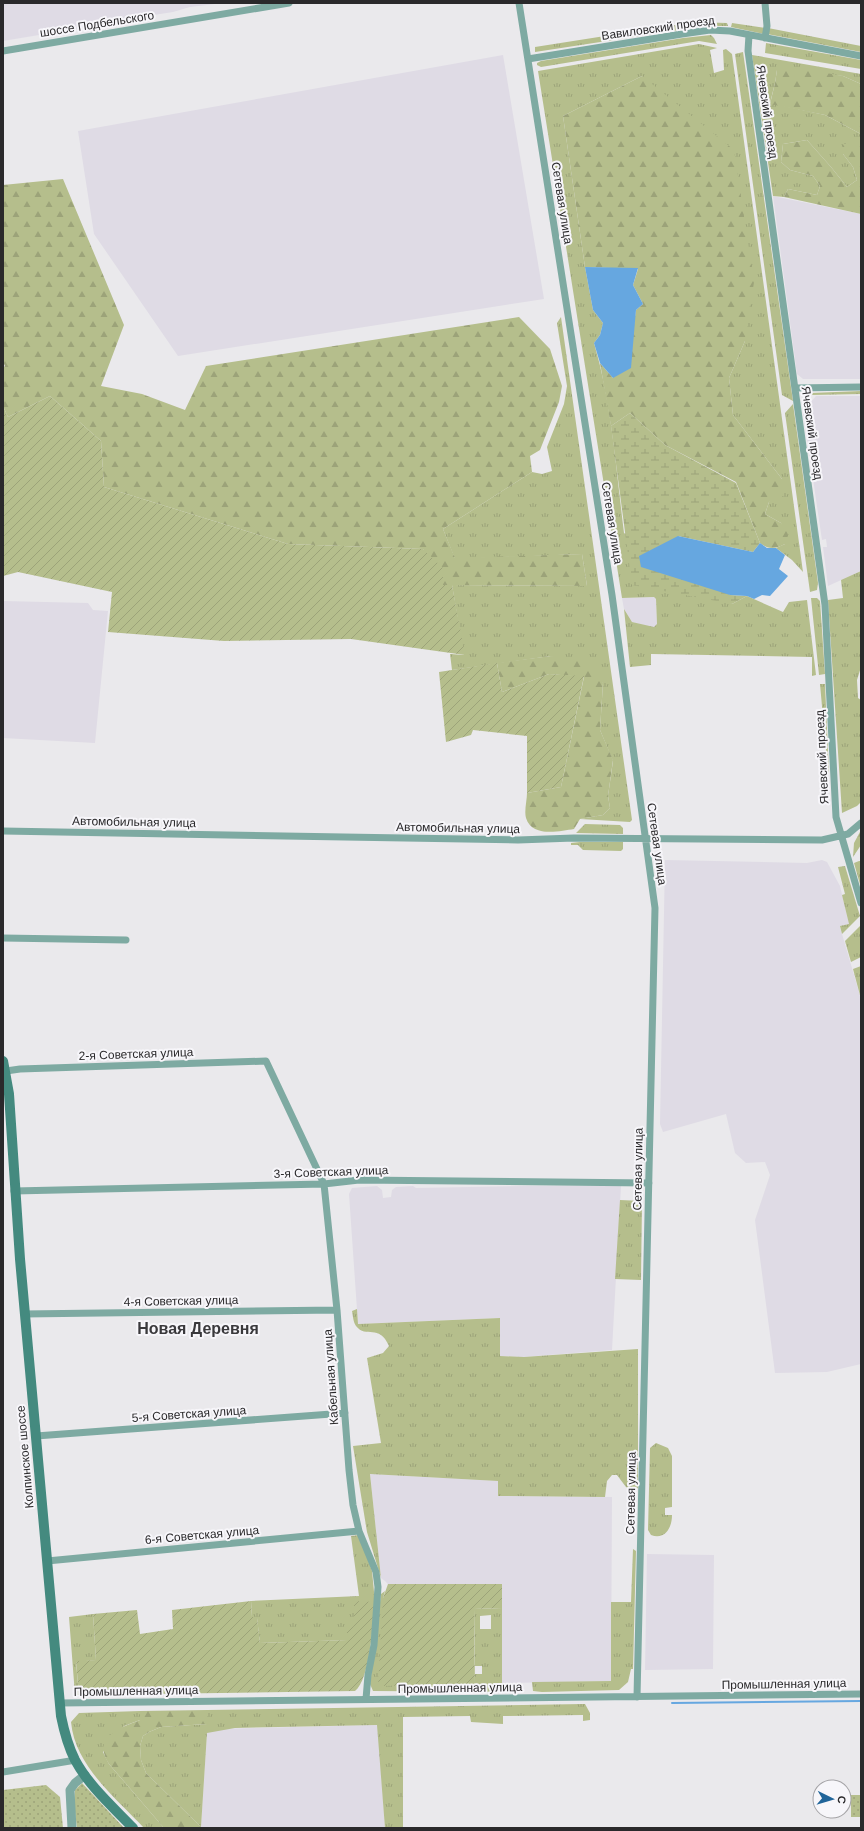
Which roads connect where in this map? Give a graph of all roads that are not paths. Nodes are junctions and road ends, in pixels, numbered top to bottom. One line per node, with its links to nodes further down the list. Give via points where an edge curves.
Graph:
1 (289, 3): 6 (street, шоссе Подбельского)
2 (519, 3): 8 (street, Сетевая улица)
3 (765, 3): 5 (street)
4 (749, 35): 5 (street, Вавиловский проезд); 8 (street, Вавиловский проезд, via 710,30); 10 (street, Ячевский проезд, via 748,51)
5 (765, 38): 7 (street, Вавиловский проезд)
6 (3, 51)
7 (861, 56)
8 (528, 59): 14 (street, Сетевая улица, via 612,595)
9 (861, 387): 10 (street)
10 (795, 388): 13 (street, Ячевский проезд, via 825,605 836,817)
11 (861, 823): 13 (street, via 848,834)
12 (3, 831): 14 (street, Автомобильная улица, via 518,840)
13 (841, 836): 14 (street, Автомобильная улица, via 822,840); 15 (street)
14 (645, 839): 21 (street, Сетевая улица, via 656,920)
15 (861, 903)
16 (3, 938): 17 (street)
17 (126, 940)
18 (3, 1061): 20 (main road, Колпинское шоссе)
19 (266, 1061): 20 (street, 2-я Советская улица, via 20,1068); 22 (street, Кабельная улица)
20 (6, 1071): 23 (main road, Колпинское шоссе)
21 (648, 1183): 22 (street, 3-я Советская улица, via 359,1180); 31 (street, Сетевая улица)
22 (324, 1184): 23 (street, 3-я Советская улица); 24 (street, Кабельная улица)
23 (14, 1191): 25 (main road, Колпинское шоссе)
24 (337, 1310): 25 (street, 4-я Советская улица); 26 (street, Кабельная улица)
25 (24, 1314): 27 (main road, Колпинское шоссе)
26 (344, 1413): 27 (street, 5-я Советская улица); 28 (street, Кабельная улица, via 353,1505)
27 (36, 1436): 29 (main road, Колпинское шоссе)
28 (359, 1531): 29 (street, 6-я Советская улица); 32 (street, Кабельная улица, via 376,1572 378,1587 374,1645)
29 (47, 1561): 33 (main road, Колпинское шоссе)
30 (861, 1694): 31 (street, Промышленная улица)
31 (637, 1697): 32 (street, Промышленная улица)
32 (366, 1700): 33 (street, Промышленная улица)
33 (60, 1703): 34 (main road, Колпинское шоссе, via 65,1732)
34 (76, 1760): 35 (street); 36 (main road, Колпинское шоссе)
35 (3, 1772)
36 (85, 1775): 37 (street, via 70,1790); 38 (main road, Колпинское шоссе)
37 (72, 1828)
38 (133, 1828)

